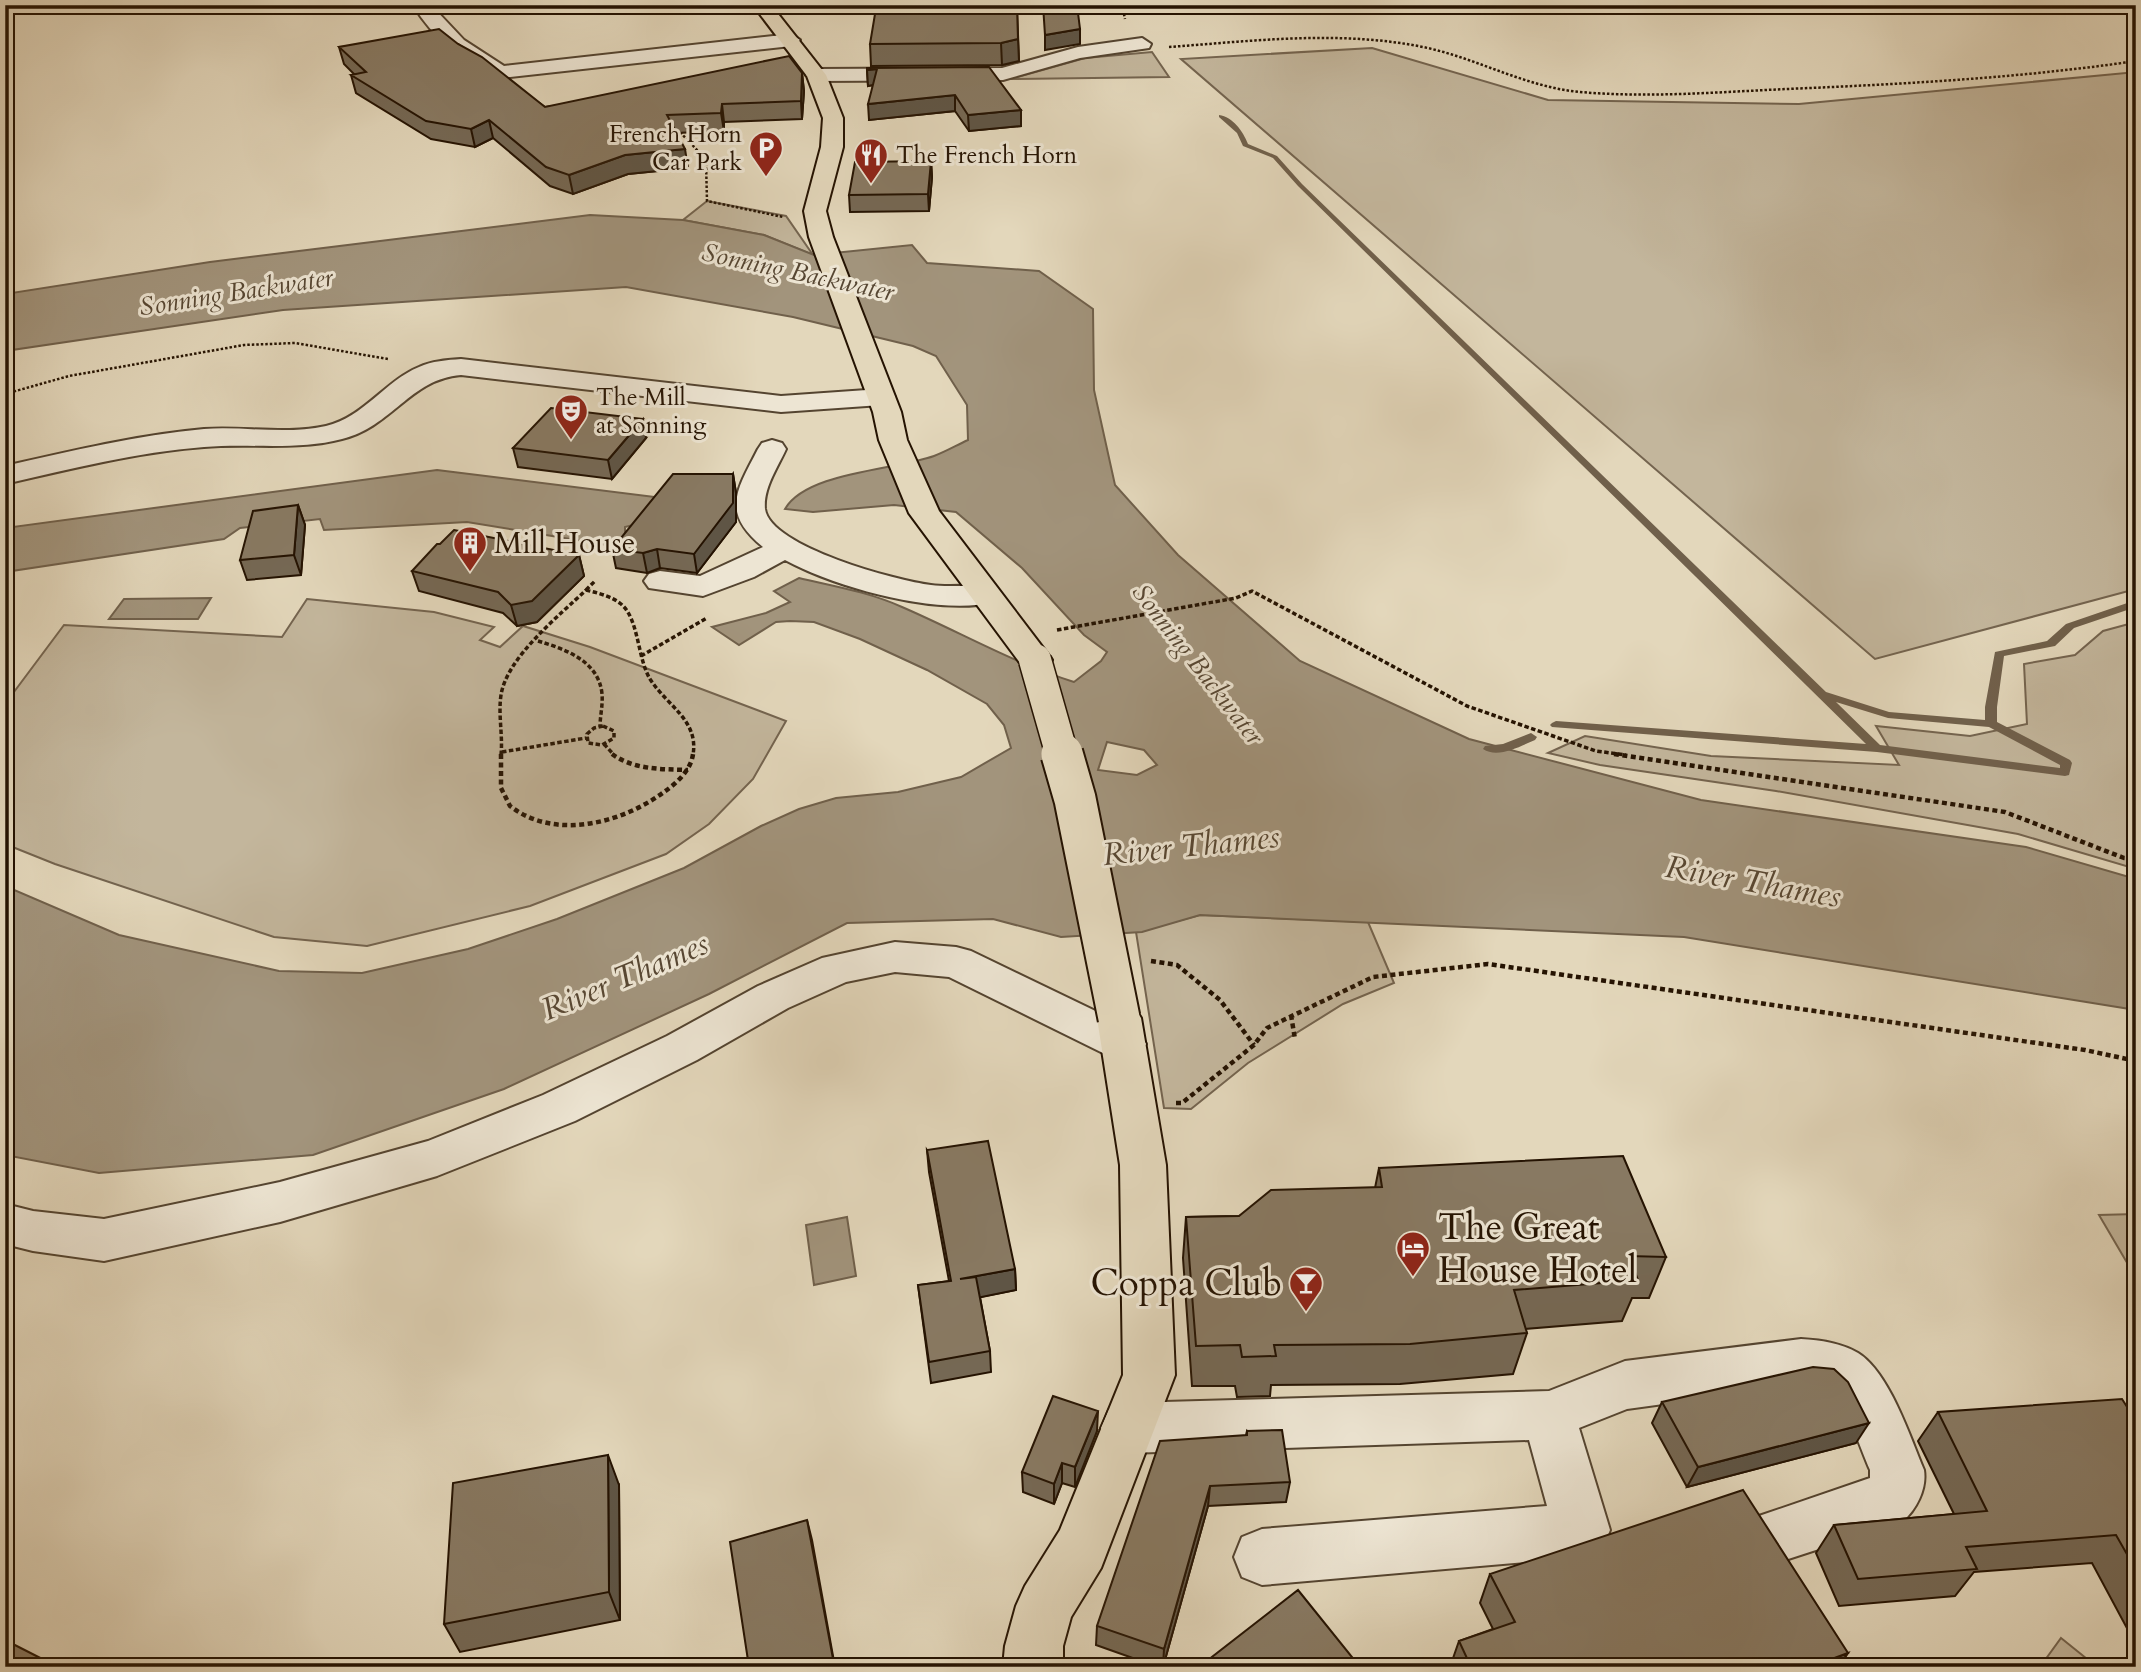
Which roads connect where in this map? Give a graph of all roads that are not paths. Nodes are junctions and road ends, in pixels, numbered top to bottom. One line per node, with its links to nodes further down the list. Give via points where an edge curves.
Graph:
1 (422, 5): 3 (street, via 497,81)
2 (762, 5): 3 (main road)
3 (791, 40): 5 (main road)
4 (1143, 44): 5 (street, via 1078,53 1003,74)
5 (816, 75): 8 (main road, via 833,118 832,146 815,211)
6 (537, 375): 7 (street); 8 (street, via 781,404); 10 (street, via 444,368 426,374 374,416 335,432 162,442)
7 (516, 395)
8 (884, 404): 13 (main road, via 893,440 924,513)
9 (772, 449): 11 (street, via 750,505 755,525)
10 (5, 475)
11 (784, 548): 12 (street, via 703,586); 13 (street, via 896,588)
12 (660, 581)
13 (984, 595): 14 (main road, bridge, via 1043,646)
14 (1122, 1031): 15 (street, via 956,962 895,957 837,969 559,1108 437,1157 280,1202 104,1240); 17 (main road, via 1144,1186 1149,1375)
15 (5, 1224)
16 (1549, 1415): 17 (street); 18 (street, via 1625,1385 1801,1362 1842,1371 1856,1384 1899,1482 1882,1503); 19 (street, via 1582,1530)
17 (1128, 1428): 20 (main road, via 1081,1548 1045,1606)
18 (1779, 1535)
19 (1262, 1557)
20 (1033, 1667)

